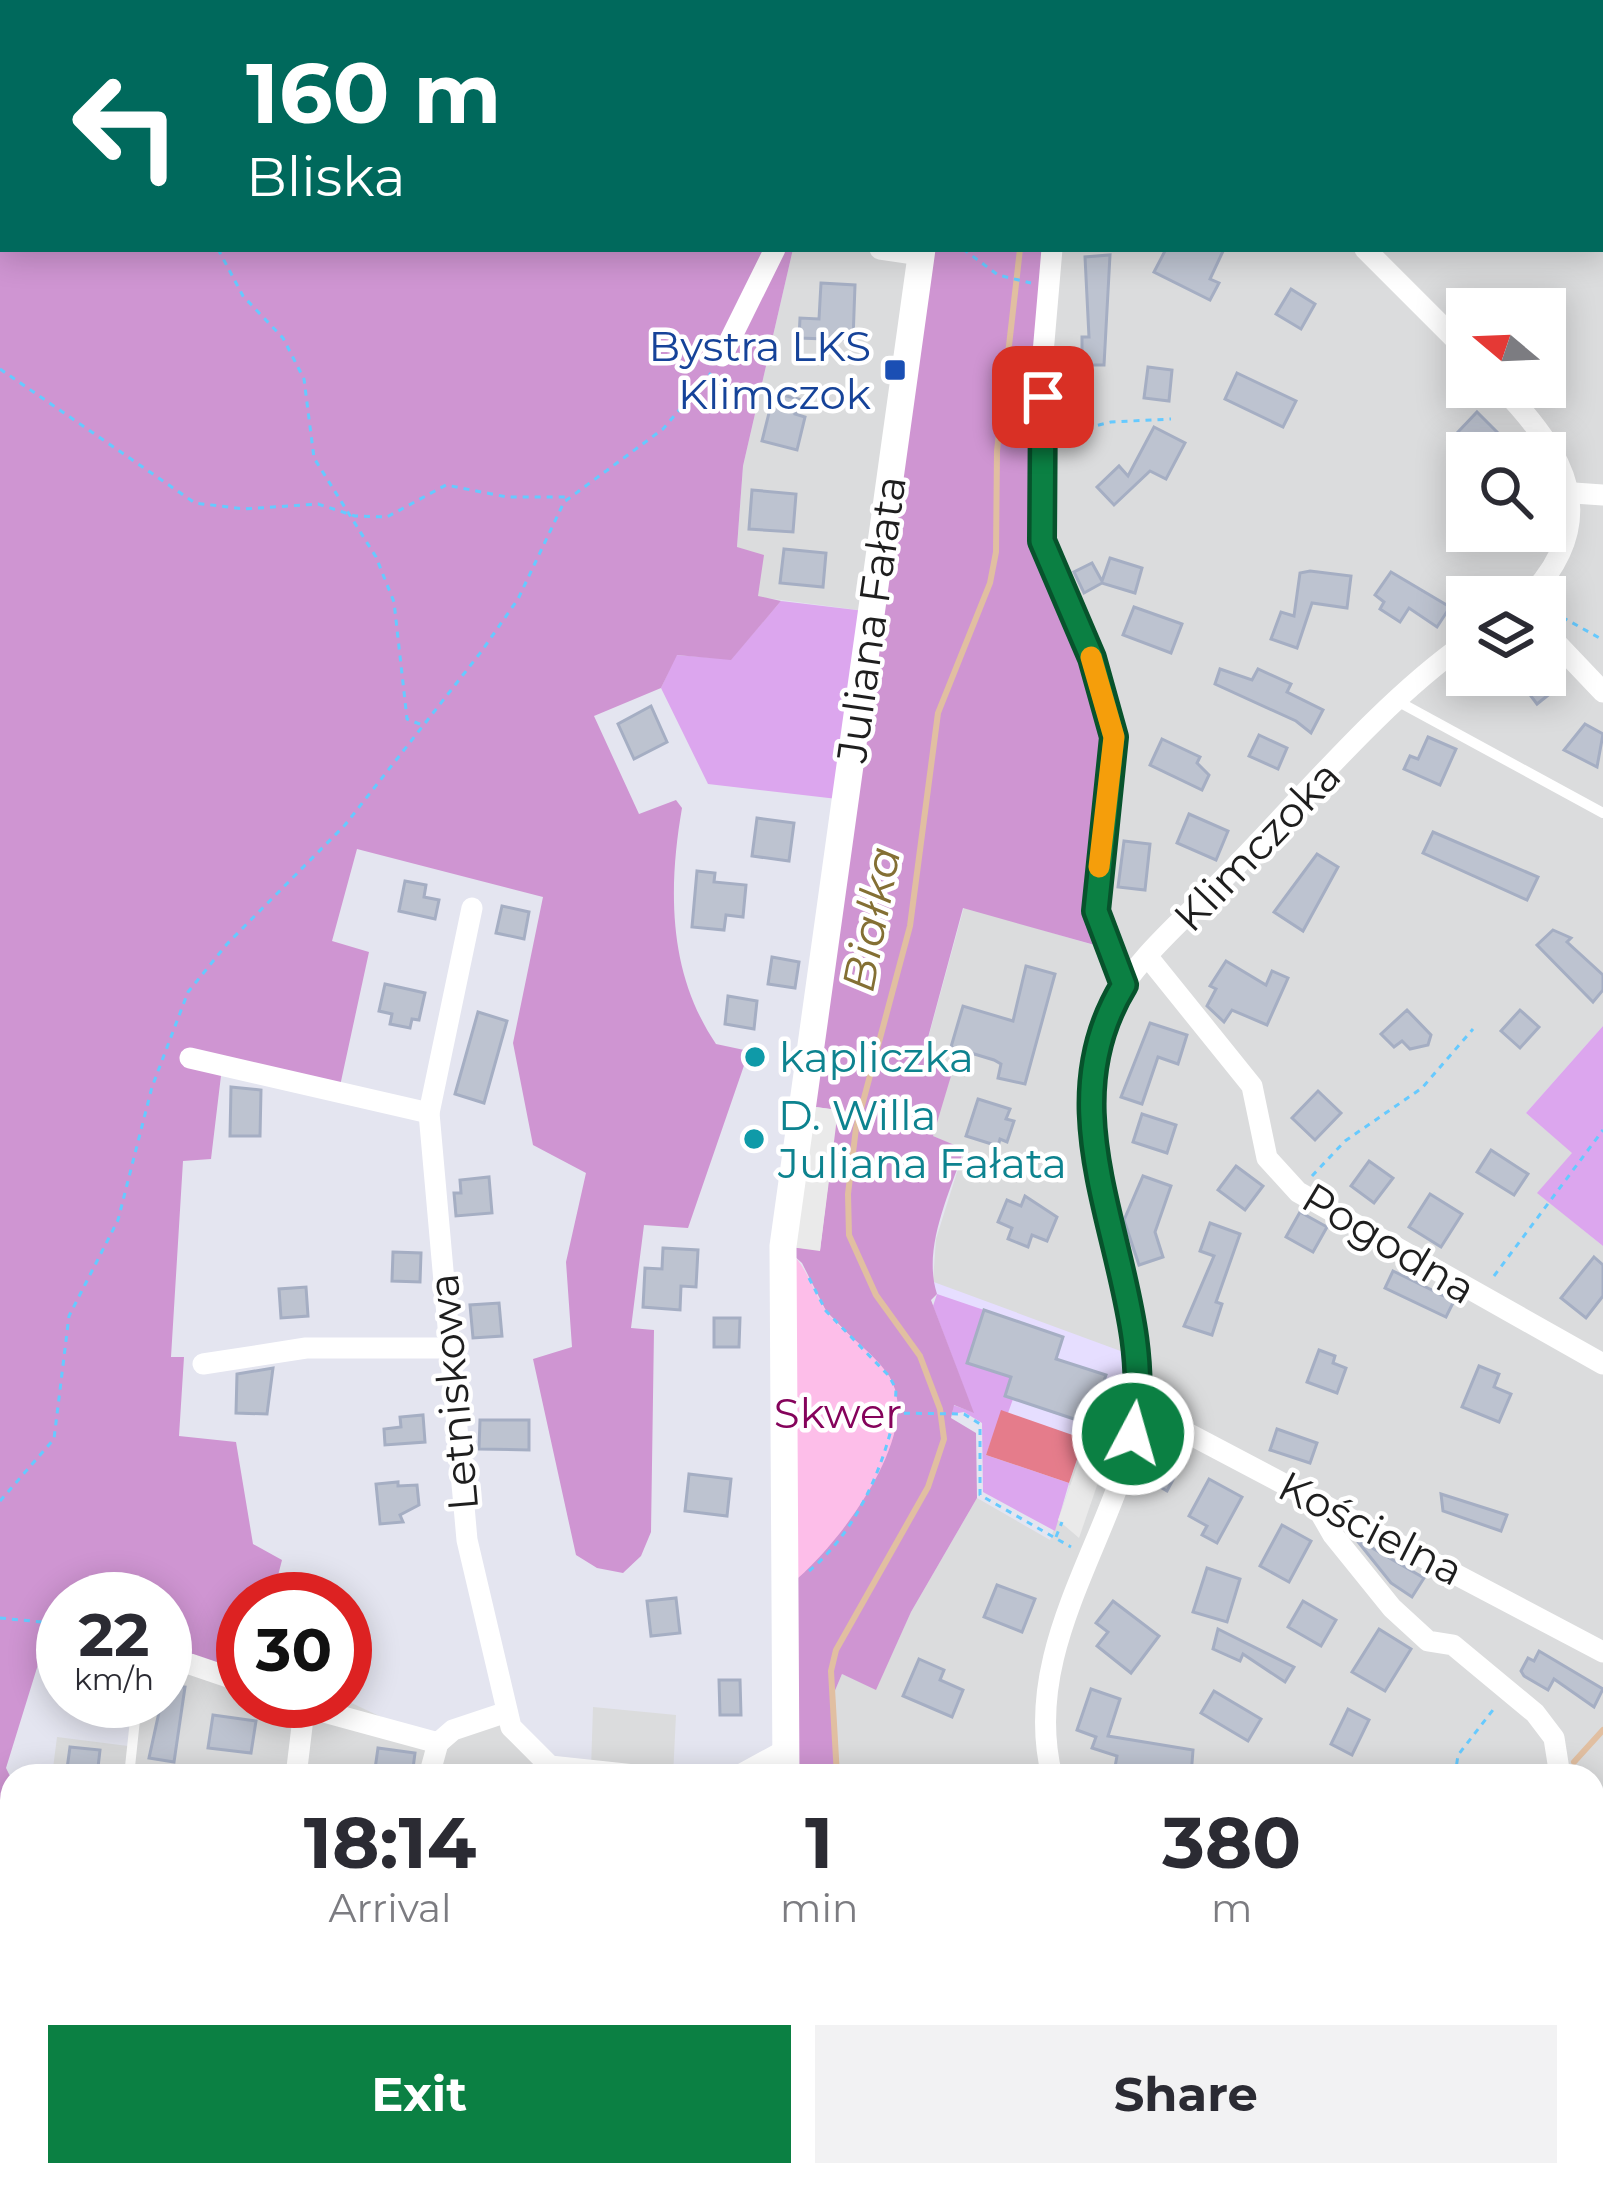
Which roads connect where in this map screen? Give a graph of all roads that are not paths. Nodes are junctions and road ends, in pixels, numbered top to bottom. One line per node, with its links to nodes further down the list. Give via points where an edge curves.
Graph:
1 (774, 252): 6 (street)
2 (921, 252): 36 (street, Juliana Fałata, via 785,1248)
3 (1052, 252): 18 (street, via 1042,541 1092,658 1114,737 1096,911)
4 (1368, 252): 5 (street)
5 (1446, 330)
6 (722, 356)
7 (1521, 408): 8 (street, via 1549,437)
8 (1574, 494): 9 (street); 10 (street, via 1562,557)
9 (1603, 495)
10 (1546, 576)
11 (1566, 653): 13 (street)
12 (1446, 661): 14 (street, Klimczoka)
13 (1603, 692)
14 (1399, 702): 15 (lane); 17 (street, Klimczoka)
15 (1603, 814)
16 (472, 908): 20 (street, Letniskowa)
17 (1148, 957): 18 (street, Klimczoka); 23 (street, Pogodna, via 1252,1086 1267,1158 1298,1192)
18 (1124, 985): 24 (street, Klimczoka, via 1099,1038 1093,1126 1102,1206 1139,1358)
19 (190, 1058): 20 (street)
20 (429, 1113): 21 (street, Letniskowa)
21 (449, 1348): 22 (street, via 306,1348); 27 (street, Letniskowa, via 466,1540)
22 (203, 1364)
23 (1603, 1364)
24 (1138, 1407): 25 (street, Kościelna); 37 (street, Klimczoka, via 1052,1660 1042,1711)
25 (1314, 1502): 26 (street, Kościelna); 38 (street, via 1392,1608 1428,1641 1454,1645 1509,1691 1554,1738)
26 (1603, 1652)
27 (507, 1712): 31 (street); 35 (street, Letniskowa)
28 (372, 1726): 31 (street)
29 (134, 1728): 32 (lane)
30 (295, 1728): 33 (street)
31 (438, 1743): 34 (street)
32 (130, 1764)
33 (296, 1764)
34 (432, 1764)
35 (543, 1764)
36 (784, 1764)
37 (1050, 1764)
38 (1558, 1764)

